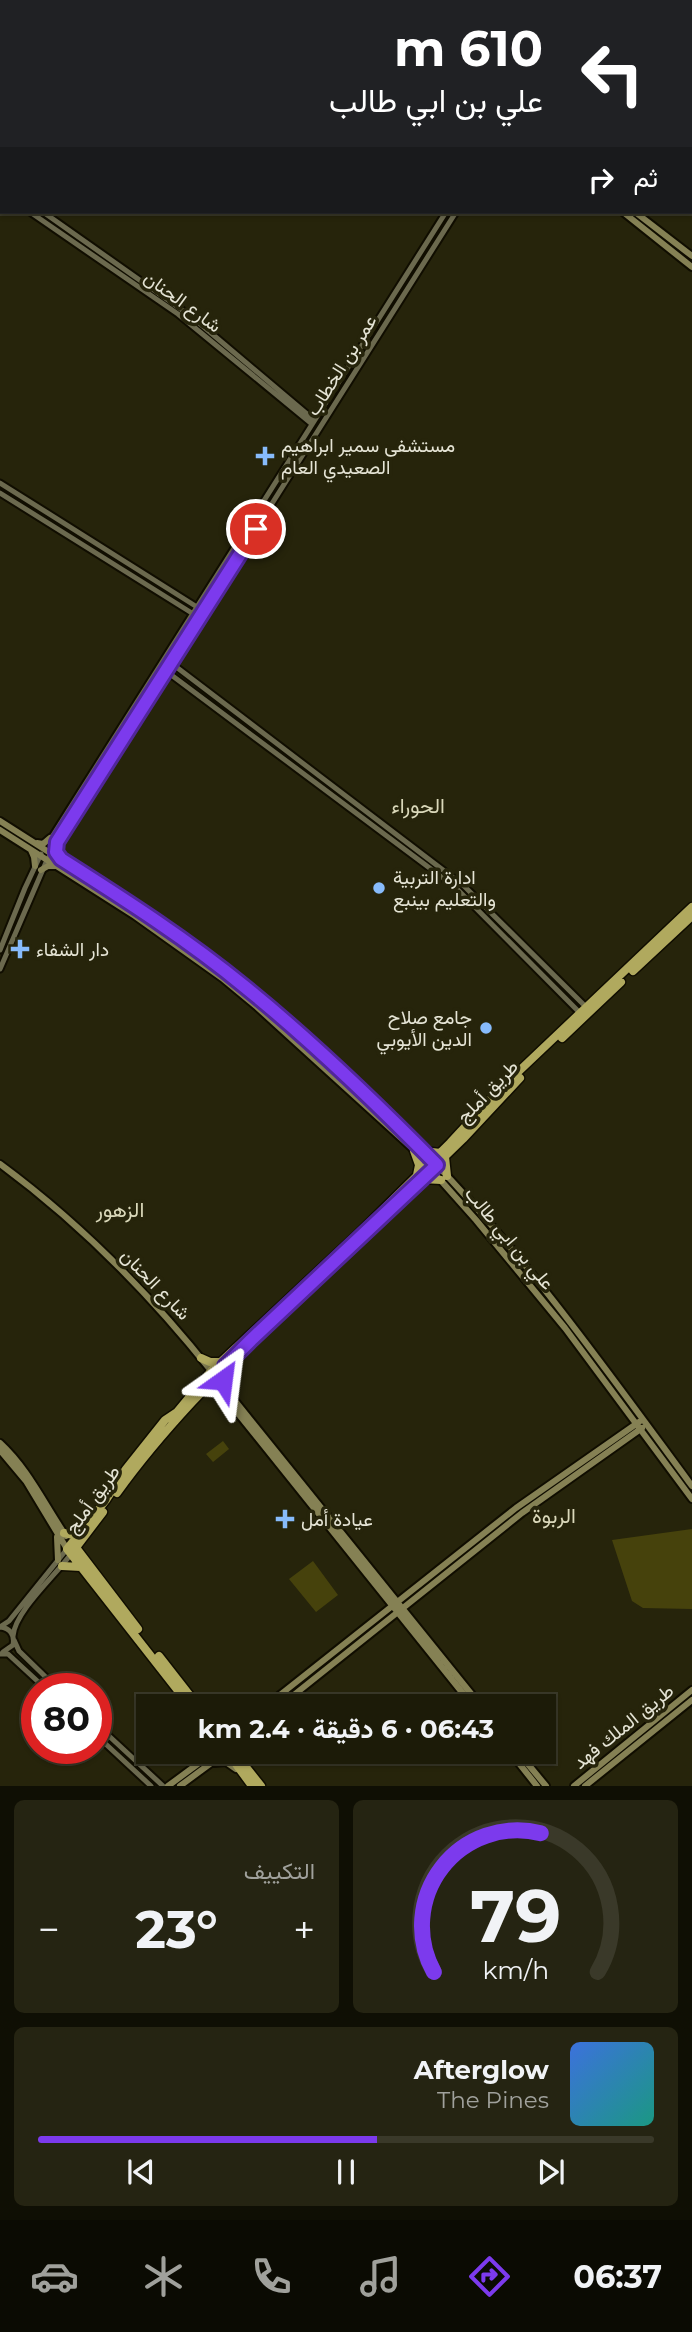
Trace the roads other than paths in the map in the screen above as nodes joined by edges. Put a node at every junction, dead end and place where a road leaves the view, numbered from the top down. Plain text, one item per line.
1 (33, 214) edge
2 (46, 214) edge
3 (445, 214) edge
4 (455, 214) edge
5 (626, 214) edge
6 (638, 214) edge
7 (692, 256) edge
8 (692, 267) edge
9 (313, 422) junction
10 (0, 483) edge
11 (0, 493) edge
12 (197, 606) junction
13 (192, 614) junction
14 (201, 616) junction
15 (171, 663) junction
16 (166, 671) junction
17 (0, 821) edge
18 (0, 830) edge
19 (54, 840) junction
20 (32, 846) junction
21 (45, 854) junction
22 (61, 859) junction
23 (56, 866) junction
24 (38, 868) junction
25 (692, 908) edge
26 (692, 916) edge
27 (0, 950) edge
28 (0, 969) edge
29 (586, 1013) junction
30 (419, 1151) junction
31 (442, 1155) junction
32 (0, 1164) edge
33 (432, 1165) junction
34 (419, 1177) junction
35 (444, 1178) junction
36 (201, 1358) junction
37 (223, 1364) junction
38 (211, 1376) junction
39 (222, 1389) junction
40 (204, 1390) junction
41 (642, 1424) junction
42 (0, 1443) edge
43 (0, 1450) edge
44 (692, 1486) edge
45 (692, 1499) edge
46 (61, 1534) junction
47 (75, 1544) junction
48 (60, 1563) junction
49 (84, 1564) junction
50 (389, 1598) junction
51 (408, 1599) junction
52 (397, 1608) junction
53 (387, 1616) junction
54 (407, 1620) junction
55 (0, 1627) edge
56 (13, 1638) junction
57 (1, 1653) edge
58 (29, 1673) edge
59 (42, 1673) edge
60 (692, 1690) edge
61 (181, 1694) edge
62 (188, 1694) edge
63 (282, 1694) edge
64 (294, 1694) edge
65 (464, 1694) edge
66 (471, 1694) edge
67 (692, 1700) edge
68 (112, 1738) edge
69 (112, 1750) edge
70 (204, 1764) joint
71 (229, 1764) edge
72 (237, 1764) edge
73 (241, 1764) edge
74 (520, 1764) edge
75 (528, 1764) edge
76 (250, 1780) edge
77 (151, 1786) edge
78 (165, 1786) edge
79 (180, 1786) edge
80 (261, 1786) edge
81 (537, 1786) edge
82 (546, 1786) edge
83 (573, 1786) edge
84 (585, 1786) edge

1 - 9 street, شارع الحنان
2 - 9 street, شارع الحنان
3 - 9 street, عمر بن الخطاب
4 - 14 street, عمر بن الخطاب
5 - 8 main road
6 - 7 main road
9 - 12 street, عمر بن الخطاب
10 - 12 street
11 - 13 street
12 - 13 street, عمر بن الخطاب
12 - 14 street
13 - 14 street
13 - 19 street, عمر بن الخطاب
14 - 15 street, عمر بن الخطاب
15 - 16 street, عمر بن الخطاب
15 - 29 street
16 - 19 street, عمر بن الخطاب
16 - 29 street
17 - 20 main road, علي بن ابي طالب
18 - 20 main road, علي بن ابي طالب
19 - 20 main road
19 - 21 street, عمر بن الخطاب
19 - 22 main road
20 - 21 main road, علي بن ابي طالب
20 - 24 main road
21 - 22 main road, علي بن ابي طالب
21 - 23 main road, علي بن ابي طالب
21 - 24 street, عمر بن الخطاب
22 - 30 main road, علي بن ابي طالب
23 - 24 main road
23 - 30 main road, علي بن ابي طالب
24 - 27 street, عمر بن الخطاب
24 - 28 street, عمر بن الخطاب
25 - 29 highway, طريق أملج
26 - 29 highway, طريق أملج
29 - 31 highway, طريق أملج
30 - 31 highway
30 - 33 main road, علي بن ابي طالب
30 - 34 highway
31 - 33 highway, طريق أملج
31 - 35 highway
32 - 36 main road, شارع الحنان
33 - 34 highway, طريق أملج
33 - 35 main road, علي بن ابي طالب
34 - 35 highway
34 - 37 highway, طريق أملج
35 - 41 main road, علي بن ابي طالب
36 - 37 highway
36 - 38 main road, شارع الحنان
37 - 38 highway, طريق أملج
37 - 39 highway
38 - 39 main road, شارع الحنان
38 - 40 highway, طريق أملج
38 - 47 highway, طريق أملج
39 - 40 highway
39 - 50 main road, شارع الحنان
40 - 47 highway, طريق أملج
41 - 44 main road, علي بن ابي طالب
41 - 45 main road, علي بن ابي طالب
41 - 51 main road
42 - 46 main road
43 - 46 main road
46 - 47 highway
46 - 47 main road
46 - 48 main road
47 - 48 street
47 - 49 highway
47 - 49 highway
48 - 49 highway
48 - 55 street
48 - 56 street
49 - 61 highway
49 - 62 highway
50 - 51 main road
50 - 52 main road, شارع الحنان
50 - 53 main road
51 - 52 main road
51 - 54 main road
52 - 53 main road
52 - 54 main road, شارع الحنان
53 - 54 main road
53 - 63 main road
53 - 64 main road
54 - 65 main road, شارع الحنان
54 - 66 main road, شارع الحنان
55 - 56 street
56 - 57 street
56 - 59 street
57 - 58 street
60 - 83 main road, طريق الملك فهد
67 - 84 main road
68 - 78 street
69 - 77 street
70 - 78 main road
70 - 79 main road
71 - 76 main road
72 - 76 highway
73 - 76 highway
74 - 81 main road
75 - 82 main road
76 - 80 highway

